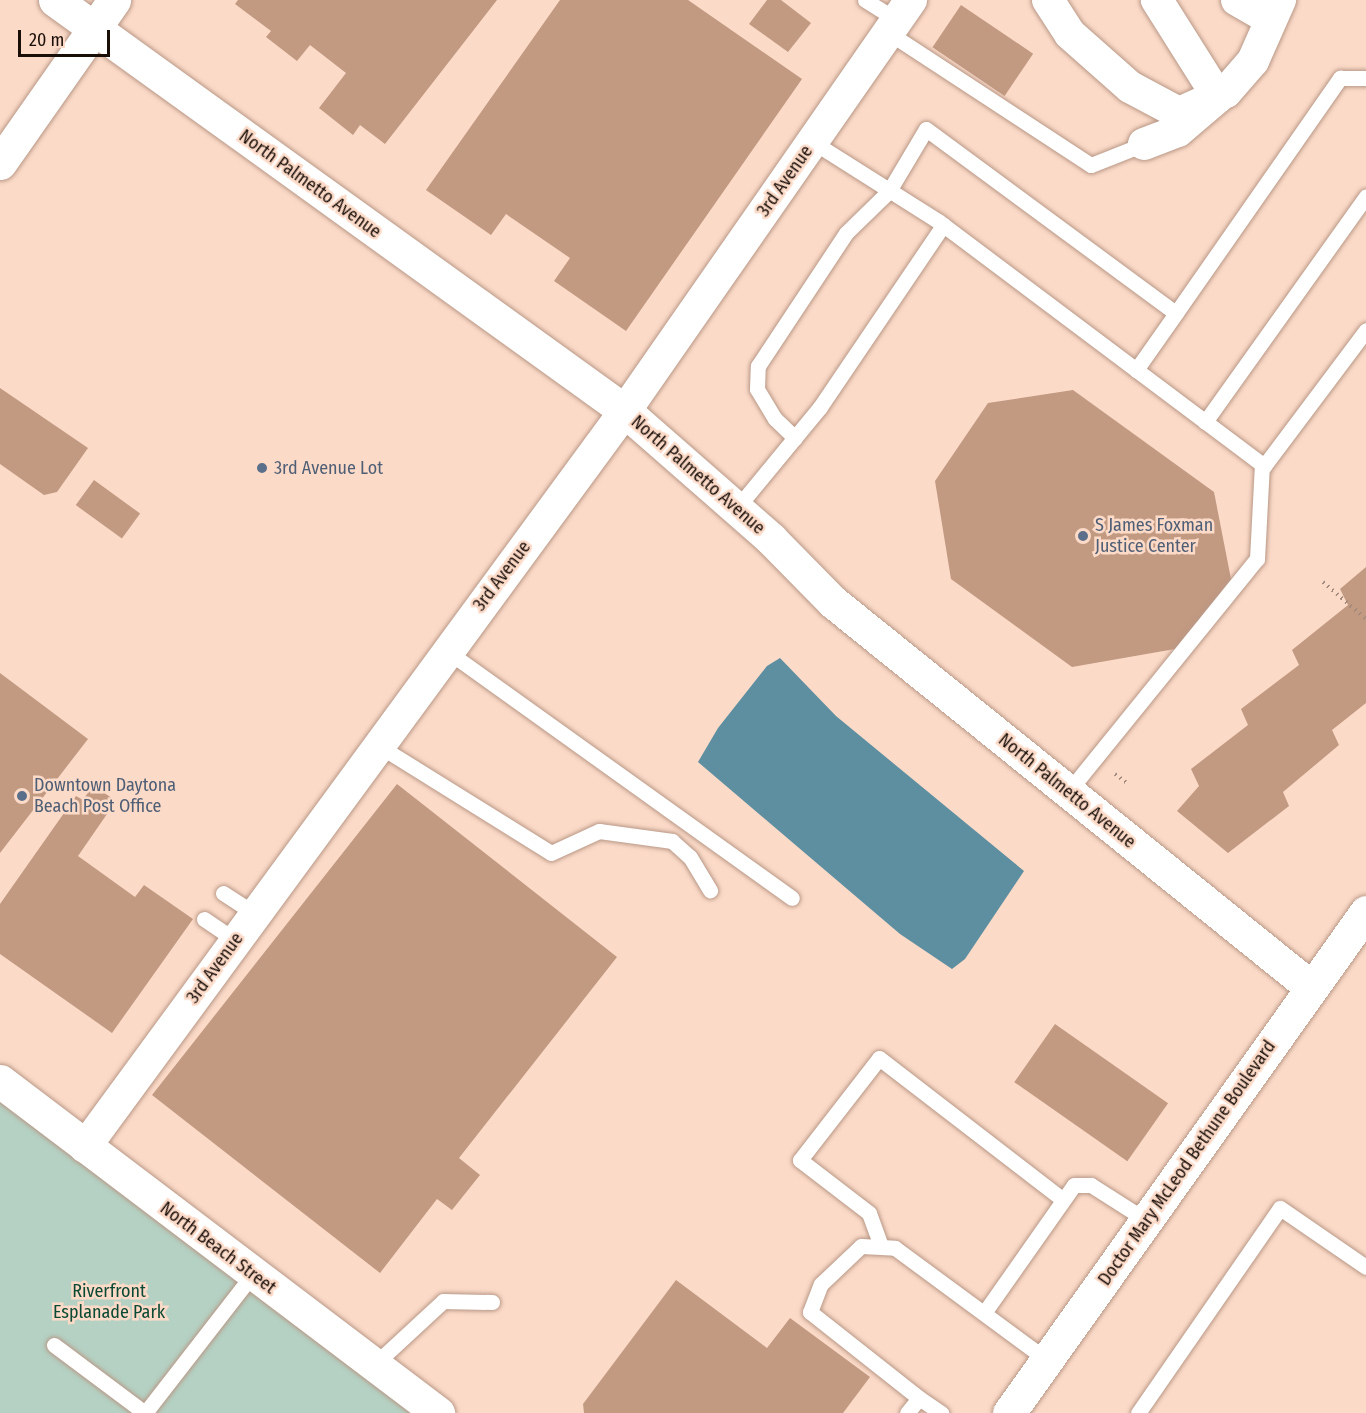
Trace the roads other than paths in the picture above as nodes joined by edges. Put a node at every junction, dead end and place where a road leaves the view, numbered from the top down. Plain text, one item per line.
1 (55, 0) edge
2 (114, 0) edge
3 (866, 0) edge
4 (1048, 0) edge
5 (1157, 0) edge
6 (1237, 0) edge
7 (1276, 10) edge
8 (899, 18) edge
9 (93, 29) junction
10 (1366, 78) edge
11 (1218, 98) junction
12 (813, 142) junction
13 (1144, 144) joint
14 (0, 163) edge
15 (890, 190) junction
16 (1366, 196) edge
17 (943, 225) junction
18 (1176, 312) junction
19 (1366, 330) edge
20 (1136, 370) junction
21 (625, 411) junction
22 (1205, 422) junction
23 (795, 438) junction
24 (1262, 465) junction
25 (736, 509) junction
26 (447, 651) junction
27 (376, 744) junction
28 (1068, 792) junction
29 (710, 890) dead end
30 (223, 893) dead end
31 (792, 898) dead end
32 (1366, 912) edge
33 (254, 913) junction
34 (204, 919) dead end
35 (235, 940) junction
36 (1312, 988) junction
37 (0, 1081) edge
38 (85, 1147) junction
39 (1061, 1198) junction
40 (1146, 1220) junction
41 (881, 1246) junction
42 (1366, 1267) edge
43 (252, 1275) junction
44 (492, 1302) dead end
45 (984, 1313) junction
46 (54, 1345) dead end
47 (1047, 1360) junction
48 (374, 1365) junction
49 (919, 1398) junction
50 (145, 1413) edge
51 (438, 1413) edge
52 (907, 1413) edge
53 (941, 1413) edge
54 (1009, 1413) edge
55 (1138, 1413) edge

1 - 9 street, North Palmetto Avenue
2 - 9 street
3 - 8 lane
4 - 11 street
5 - 11 street
6 - 7 street
7 - 11 street
8 - 12 street, 3rd Avenue
8 - 13 lane
9 - 14 street
9 - 21 street, North Palmetto Avenue
10 - 18 lane
11 - 13 street
12 - 15 lane
12 - 21 street, 3rd Avenue
15 - 17 lane
15 - 18 lane
15 - 23 lane
16 - 22 lane
17 - 20 lane
17 - 23 lane
18 - 20 lane
19 - 24 lane
20 - 22 lane
21 - 25 street, North Palmetto Avenue
21 - 26 street, 3rd Avenue
22 - 24 lane
23 - 25 lane
24 - 28 lane
25 - 28 street, North Palmetto Avenue
26 - 27 street, 3rd Avenue
26 - 31 lane
27 - 29 lane
27 - 33 street, 3rd Avenue
28 - 36 street, North Palmetto Avenue
30 - 33 lane
32 - 36 street, Doctor Mary McLeod Bethune Boulevard
33 - 35 street, 3rd Avenue
34 - 35 lane
35 - 38 street, 3rd Avenue
36 - 40 street, Doctor Mary McLeod Bethune Boulevard
37 - 38 street, North Beach Street
38 - 43 street, North Beach Street
39 - 40 lane
39 - 41 lane
39 - 45 lane
40 - 47 street, Doctor Mary McLeod Bethune Boulevard
41 - 45 lane
41 - 49 lane
42 - 55 lane
43 - 48 street, North Beach Street
43 - 50 lane
44 - 48 lane
45 - 47 lane
46 - 50 lane
47 - 54 street, Doctor Mary McLeod Bethune Boulevard
48 - 51 street, North Beach Street
49 - 52 lane
49 - 53 lane

